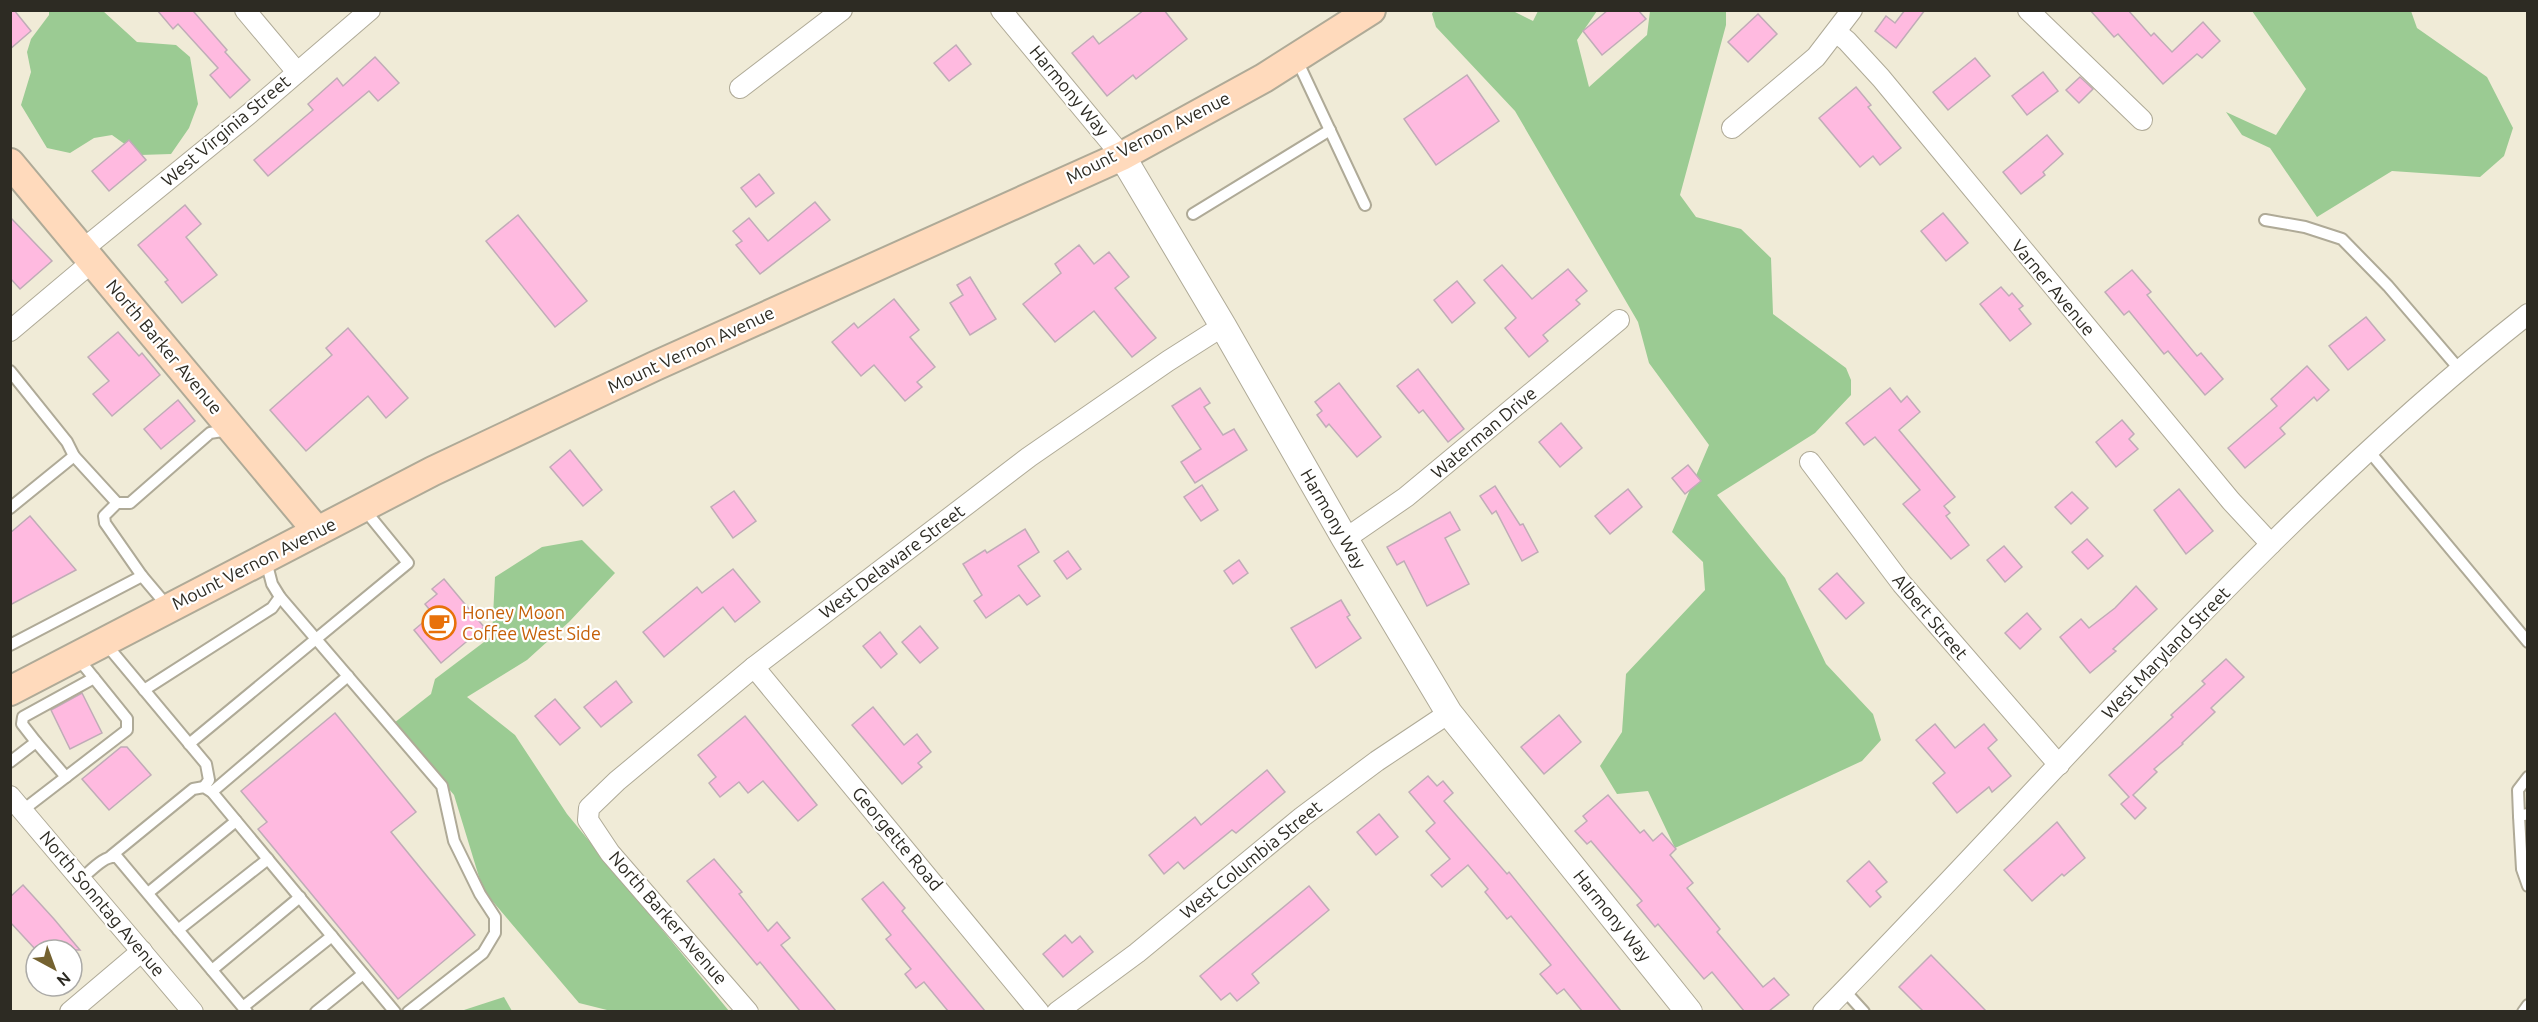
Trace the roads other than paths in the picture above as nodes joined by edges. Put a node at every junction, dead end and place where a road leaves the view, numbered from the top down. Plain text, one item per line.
1 (245, 10) edge
2 (370, 10) edge
3 (842, 10) edge
4 (1001, 10) edge
5 (1371, 10) edge
6 (1852, 10) edge
7 (2028, 10) edge
8 (1836, 32) junction
9 (1296, 57) junction
10 (297, 72) junction
11 (740, 88) dead end
12 (2142, 120) dead end
13 (1732, 128) dead end
14 (1330, 130) junction
15 (1122, 156) junction
16 (10, 164) edge
17 (1365, 205) dead end
18 (1193, 214) dead end
19 (2265, 220) dead end
20 (87, 256) junction
21 (2528, 314) edge
22 (1619, 320) dead end
23 (1223, 326) junction
24 (10, 331) edge
25 (2460, 370) junction
26 (10, 371) edge
27 (234, 431) junction
28 (2369, 451) junction
29 (74, 456) junction
30 (1810, 462) dead end
31 (117, 503) junction
32 (10, 508) edge
33 (362, 508) junction
34 (317, 531) junction
35 (1345, 539) junction
36 (2271, 544) junction
37 (267, 558) junction
38 (142, 576) junction
39 (280, 597) junction
40 (169, 608) junction
41 (317, 640) junction
42 (104, 642) junction
43 (2528, 642) edge
44 (10, 645) edge
45 (85, 667) junction
46 (754, 667) junction
47 (348, 676) junction
48 (144, 690) junction
49 (10, 692) edge
50 (1449, 713) junction
51 (36, 742) junction
52 (189, 744) junction
53 (10, 762) edge
54 (2059, 765) junction
55 (66, 777) junction
56 (2528, 777) edge
57 (208, 789) junction
58 (17, 803) edge
59 (2523, 815) edge
60 (236, 821) junction
61 (589, 823) joint
62 (111, 856) junction
63 (268, 859) junction
64 (81, 879) junction
65 (2528, 886) edge
66 (148, 893) junction
67 (300, 897) junction
68 (178, 930) junction
69 (332, 936) junction
70 (142, 951) junction
71 (212, 970) junction
72 (363, 974) junction
73 (1844, 990) junction
74 (2528, 1005) edge
75 (245, 1009) edge
76 (70, 1011) edge
77 (193, 1011) edge
78 (316, 1011) edge
79 (395, 1011) edge
80 (408, 1011) edge
81 (748, 1011) edge
82 (1039, 1011) edge
83 (1057, 1011) edge
84 (1689, 1011) edge
85 (1823, 1011) edge
86 (1864, 1011) edge
87 (2523, 1011) edge

1 - 10 street
2 - 10 street, West Virginia Street
3 - 11 street
4 - 15 street, Harmony Way
5 - 9 main road, Mount Vernon Avenue
6 - 8 street
7 - 12 street
8 - 13 street
8 - 36 street, Varner Avenue
9 - 14 lane
9 - 15 main road, Mount Vernon Avenue
10 - 20 street, West Virginia Street
14 - 17 lane
14 - 18 lane
15 - 23 street, Harmony Way
15 - 33 main road, Mount Vernon Avenue
16 - 20 main road, North Barker Avenue
19 - 25 lane
20 - 24 street, West Virginia Street
20 - 27 main road, North Barker Avenue
21 - 25 street, West Maryland Street
22 - 35 street, Waterman Drive
23 - 35 street, Harmony Way
23 - 46 street, West Delaware Street
25 - 28 street, West Maryland Street
26 - 29 lane
27 - 31 lane
27 - 34 main road, North Barker Avenue
28 - 36 street, West Maryland Street
28 - 43 lane
29 - 31 lane
29 - 32 lane
30 - 54 street, Albert Street
31 - 38 lane
33 - 34 main road, Mount Vernon Avenue
33 - 41 lane
34 - 37 main road, Mount Vernon Avenue
35 - 50 street, Harmony Way
36 - 54 street, West Maryland Street
37 - 39 lane
37 - 40 main road, Mount Vernon Avenue
38 - 40 lane
38 - 44 lane
39 - 41 lane
39 - 48 lane
40 - 42 main road, Mount Vernon Avenue
41 - 47 lane
41 - 52 lane
42 - 45 main road, Mount Vernon Avenue
42 - 48 lane
45 - 49 main road, Mount Vernon Avenue
45 - 51 lane
45 - 55 lane
46 - 61 street, West Delaware Street
46 - 82 street, Georgette Road
47 - 57 lane
47 - 80 lane
48 - 52 lane
50 - 83 street, West Columbia Street
50 - 84 street, Harmony Way
51 - 53 lane
51 - 55 lane
52 - 57 lane
54 - 73 street, West Maryland Street
55 - 58 lane
56 - 59 lane
57 - 60 lane
57 - 62 lane
58 - 64 street, North Sonntag Avenue
59 - 65 lane
60 - 63 lane
60 - 66 lane
61 - 81 street, North Barker Avenue
62 - 64 lane
62 - 66 lane
63 - 67 lane
63 - 68 lane
64 - 70 street, North Sonntag Avenue
66 - 68 lane
67 - 69 lane
67 - 71 lane
68 - 71 lane
69 - 72 lane
69 - 75 lane
70 - 76 street
70 - 77 street, North Sonntag Avenue
71 - 75 lane
72 - 78 lane
72 - 79 lane
73 - 85 street, West Maryland Street
73 - 86 lane
74 - 87 lane

